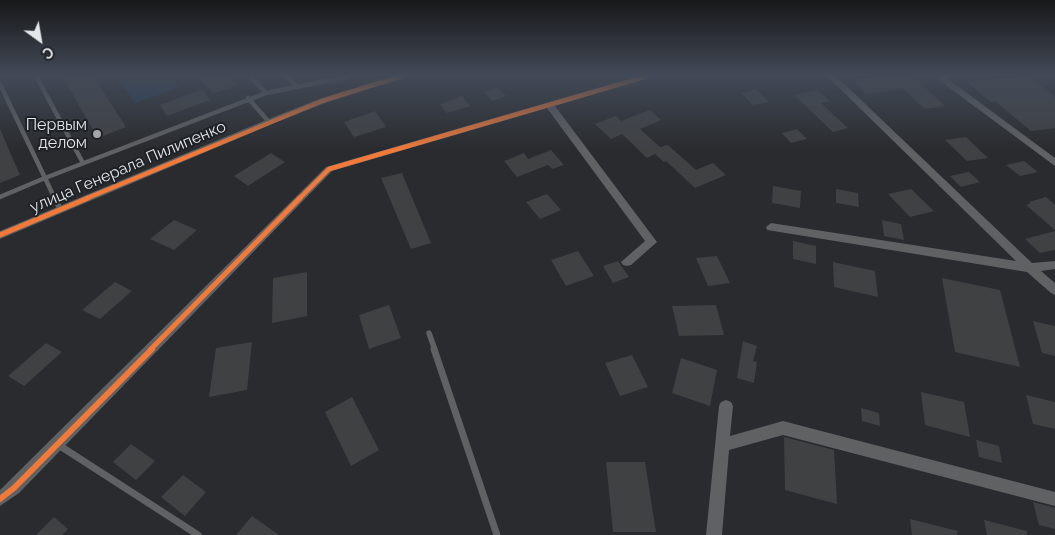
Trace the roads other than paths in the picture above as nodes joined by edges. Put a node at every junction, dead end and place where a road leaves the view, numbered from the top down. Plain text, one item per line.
1 (8, 101) edge
2 (49, 101) edge
3 (240, 101) edge
4 (251, 101) edge
5 (322, 101) edge
6 (560, 101) edge
7 (857, 101) edge
8 (973, 101) edge
9 (549, 104) junction
10 (269, 122) junction
11 (1055, 162) edge
12 (83, 163) junction
13 (45, 178) junction
14 (0, 196) edge
15 (60, 209) junction
16 (771, 227) dead end
17 (0, 235) edge
18 (627, 262) dead end
19 (1055, 265) edge
20 (1030, 268) junction
21 (1055, 290) edge
22 (429, 333) dead end
23 (726, 406) dead end
24 (57, 444) junction
25 (724, 445) junction
26 (0, 499) edge
27 (1055, 499) edge
28 (198, 535) edge
29 (497, 535) edge
30 (714, 535) edge

1 - 13 lane
2 - 12 lane
3 - 12 lane
4 - 10 lane
5 - 10 street, улица Генерала Пилипенко
6 - 9 street
7 - 20 street
8 - 11 street
9 - 18 street
9 - 24 street
10 - 15 street, улица Генерала Пилипенко
12 - 13 lane
13 - 14 lane
13 - 15 lane
15 - 17 street, улица Генерала Пилипенко
16 - 20 street
19 - 20 street
20 - 21 street
22 - 29 lane
23 - 25 street
24 - 26 street
24 - 28 lane
25 - 27 street
25 - 30 street

